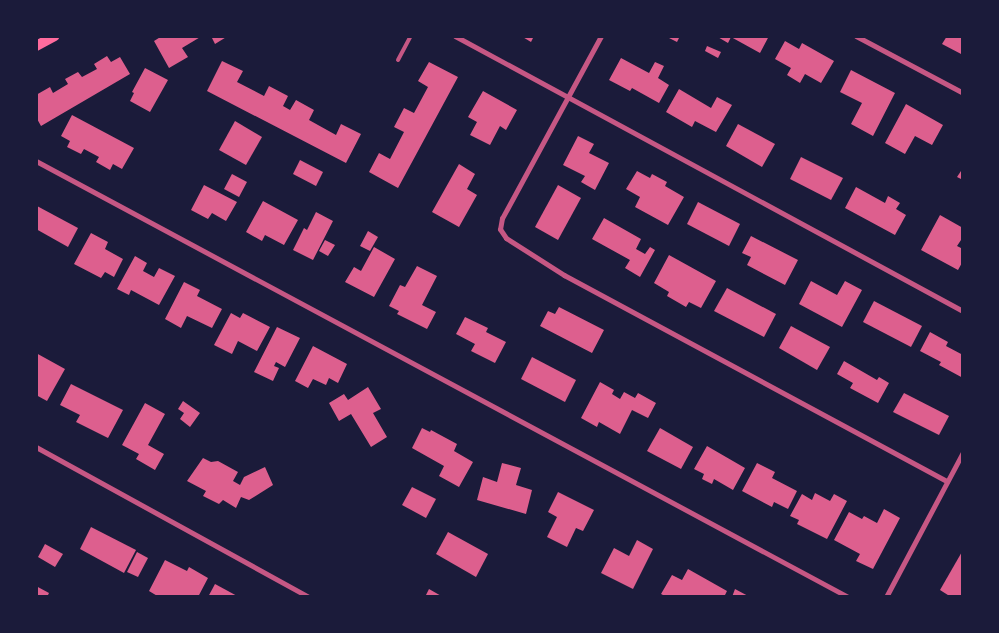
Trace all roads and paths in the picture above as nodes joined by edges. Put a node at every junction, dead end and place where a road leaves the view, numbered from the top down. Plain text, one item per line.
1 (55, 36) edge
2 (411, 36) edge
3 (455, 36) edge
4 (601, 36) edge
5 (856, 36) edge
6 (36, 46) edge
7 (398, 60) dead end
8 (963, 94) edge
9 (568, 98) junction
10 (36, 161) edge
11 (963, 311) edge
12 (36, 447) edge
13 (963, 452) edge
14 (947, 482) junction
15 (309, 597) edge
16 (848, 597) edge
17 (886, 597) edge

1 - 6 main road
2 - 7 lane
3 - 9 street
4 - 9 street
5 - 8 street
9 - 11 street
9 - 14 street
10 - 16 street
12 - 15 street
13 - 14 street
14 - 17 street

